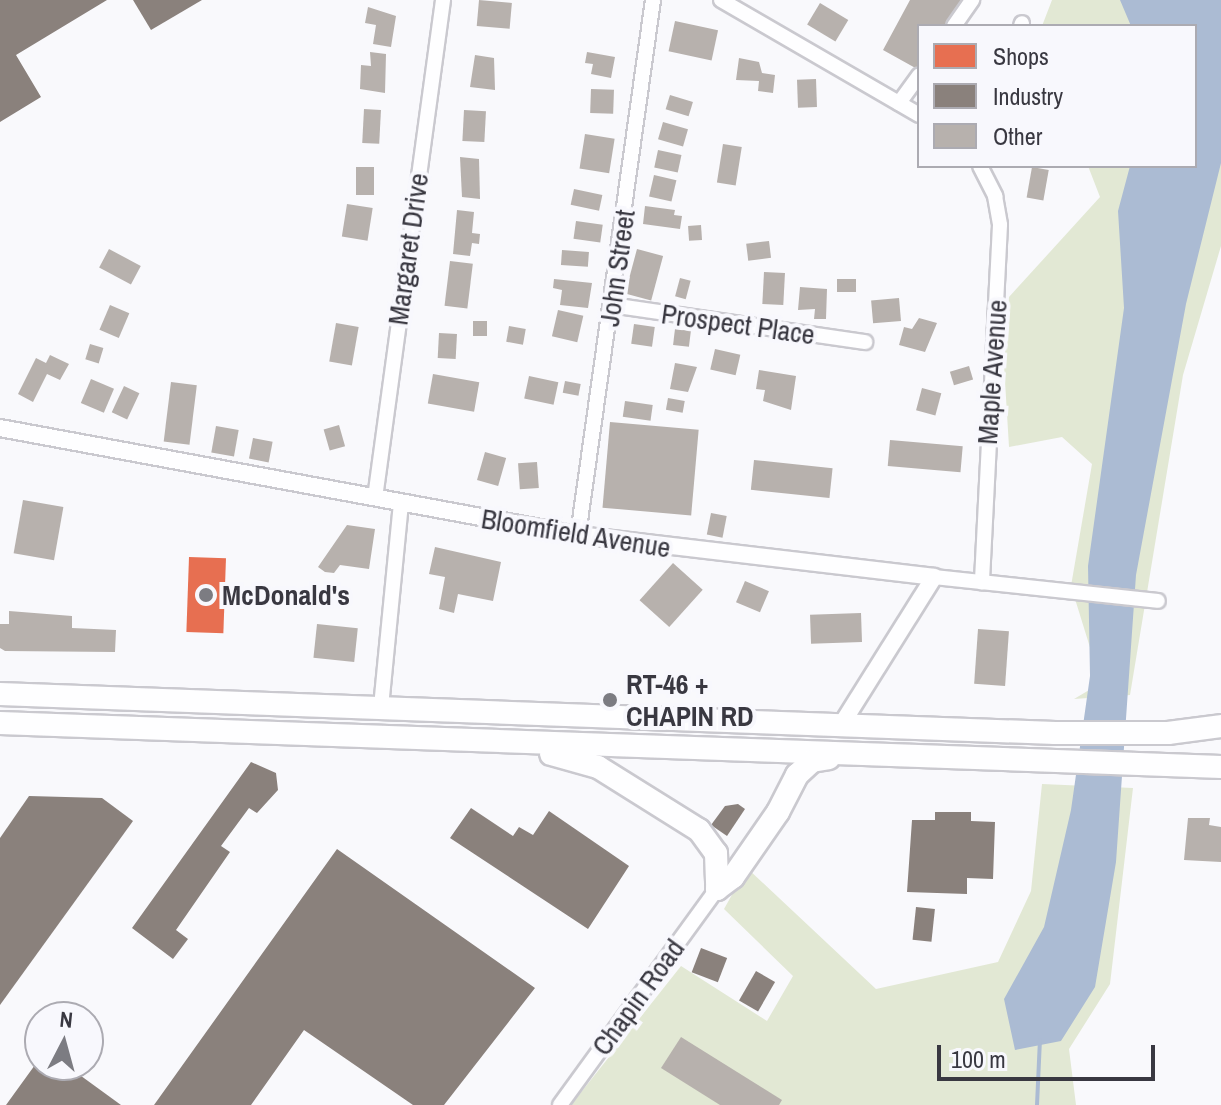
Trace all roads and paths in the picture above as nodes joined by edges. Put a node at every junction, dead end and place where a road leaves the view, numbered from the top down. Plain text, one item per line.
1 (443, 0) edge
2 (653, 0) edge
3 (721, 0) edge
4 (972, 0) edge
5 (955, 24) edge
6 (917, 78) edge
7 (899, 103) junction
8 (917, 114) edge
9 (981, 168) edge
10 (611, 305) junction
11 (865, 342) dead end
12 (0, 428) edge
13 (375, 498) junction
14 (401, 503) junction
15 (578, 535) junction
16 (934, 577) junction
17 (982, 583) junction
18 (1158, 601) dead end
19 (0, 694) edge
20 (381, 707) junction
21 (0, 723) edge
22 (841, 725) junction
23 (1221, 726) edge
24 (479, 740) junction
25 (849, 755) junction
26 (1221, 767) edge
27 (717, 889) junction
28 (560, 1105) edge

1 - 13 street, Margaret Drive
2 - 10 street, John Street
3 - 7 street
4 - 5 street
6 - 7 street
7 - 8 street
9 - 17 street, Maple Avenue
10 - 11 street, Prospect Place
10 - 15 street, John Street
12 - 13 street, Bloomfield Avenue
13 - 14 street, Bloomfield Avenue
14 - 15 street, Bloomfield Avenue
14 - 20 street
15 - 16 street, Bloomfield Avenue
16 - 17 street, Bloomfield Avenue
16 - 22 street
17 - 18 street, Bloomfield Avenue
19 - 20 highway
20 - 22 highway
21 - 24 highway
22 - 23 highway
24 - 25 highway
24 - 27 highway
25 - 26 highway
25 - 27 highway
27 - 28 street, Chapin Road

